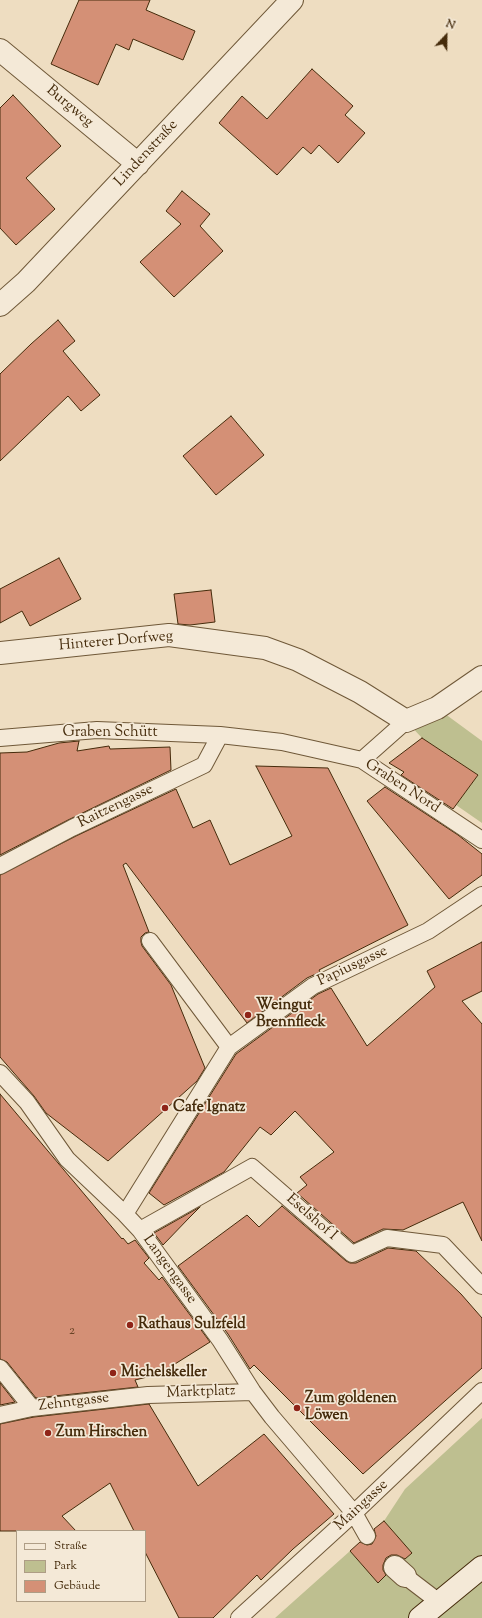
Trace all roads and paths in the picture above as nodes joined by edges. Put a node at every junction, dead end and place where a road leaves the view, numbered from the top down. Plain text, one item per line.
1 (292, 0) edge
2 (0, 50) edge
3 (138, 164) junction
4 (0, 305) edge
5 (0, 653) edge
6 (482, 677) edge
7 (406, 720) junction
8 (220, 735) junction
9 (0, 738) edge
10 (362, 760) junction
11 (482, 840) edge
12 (0, 866) edge
13 (482, 895) edge
14 (150, 941) dead end
15 (228, 1047) junction
16 (0, 1073) edge
17 (125, 1214) junction
18 (140, 1230) junction
19 (482, 1286) edge
20 (0, 1368) edge
21 (482, 1391) edge
22 (253, 1392) junction
23 (148, 1395) joint
24 (32, 1408) junction
25 (0, 1415) edge
26 (354, 1513) junction
27 (367, 1536) dead end
28 (482, 1567) edge
29 (400, 1572) dead end
30 (439, 1602) junction
31 (239, 1618) edge
32 (420, 1618) edge

1 - 3 street, Lindenstraße
2 - 3 street, Burgweg
3 - 4 street, Lindenstraße
5 - 7 street, Hinterer Dorfweg
6 - 7 street
7 - 10 lane
8 - 9 lane, Graben Schütt
8 - 10 lane, Graben Nord
8 - 12 lane, Raitzengasse
10 - 11 lane, Graben Nord
13 - 15 lane, Papiusgasse
14 - 15 lane
15 - 17 lane, Papiusgasse
16 - 17 lane, Langengasse
17 - 18 lane, Langengasse
18 - 19 lane, Eselshof I
18 - 22 lane, Langengasse
20 - 24 lane
21 - 26 lane, Maingasse
22 - 23 lane, Marktplatz
22 - 26 lane, Langengasse
23 - 24 lane, Zehntgasse
24 - 25 lane, Zehntgasse
26 - 27 lane, Langengasse
26 - 31 lane, Maingasse
28 - 30 street
29 - 30 lane
30 - 32 street

